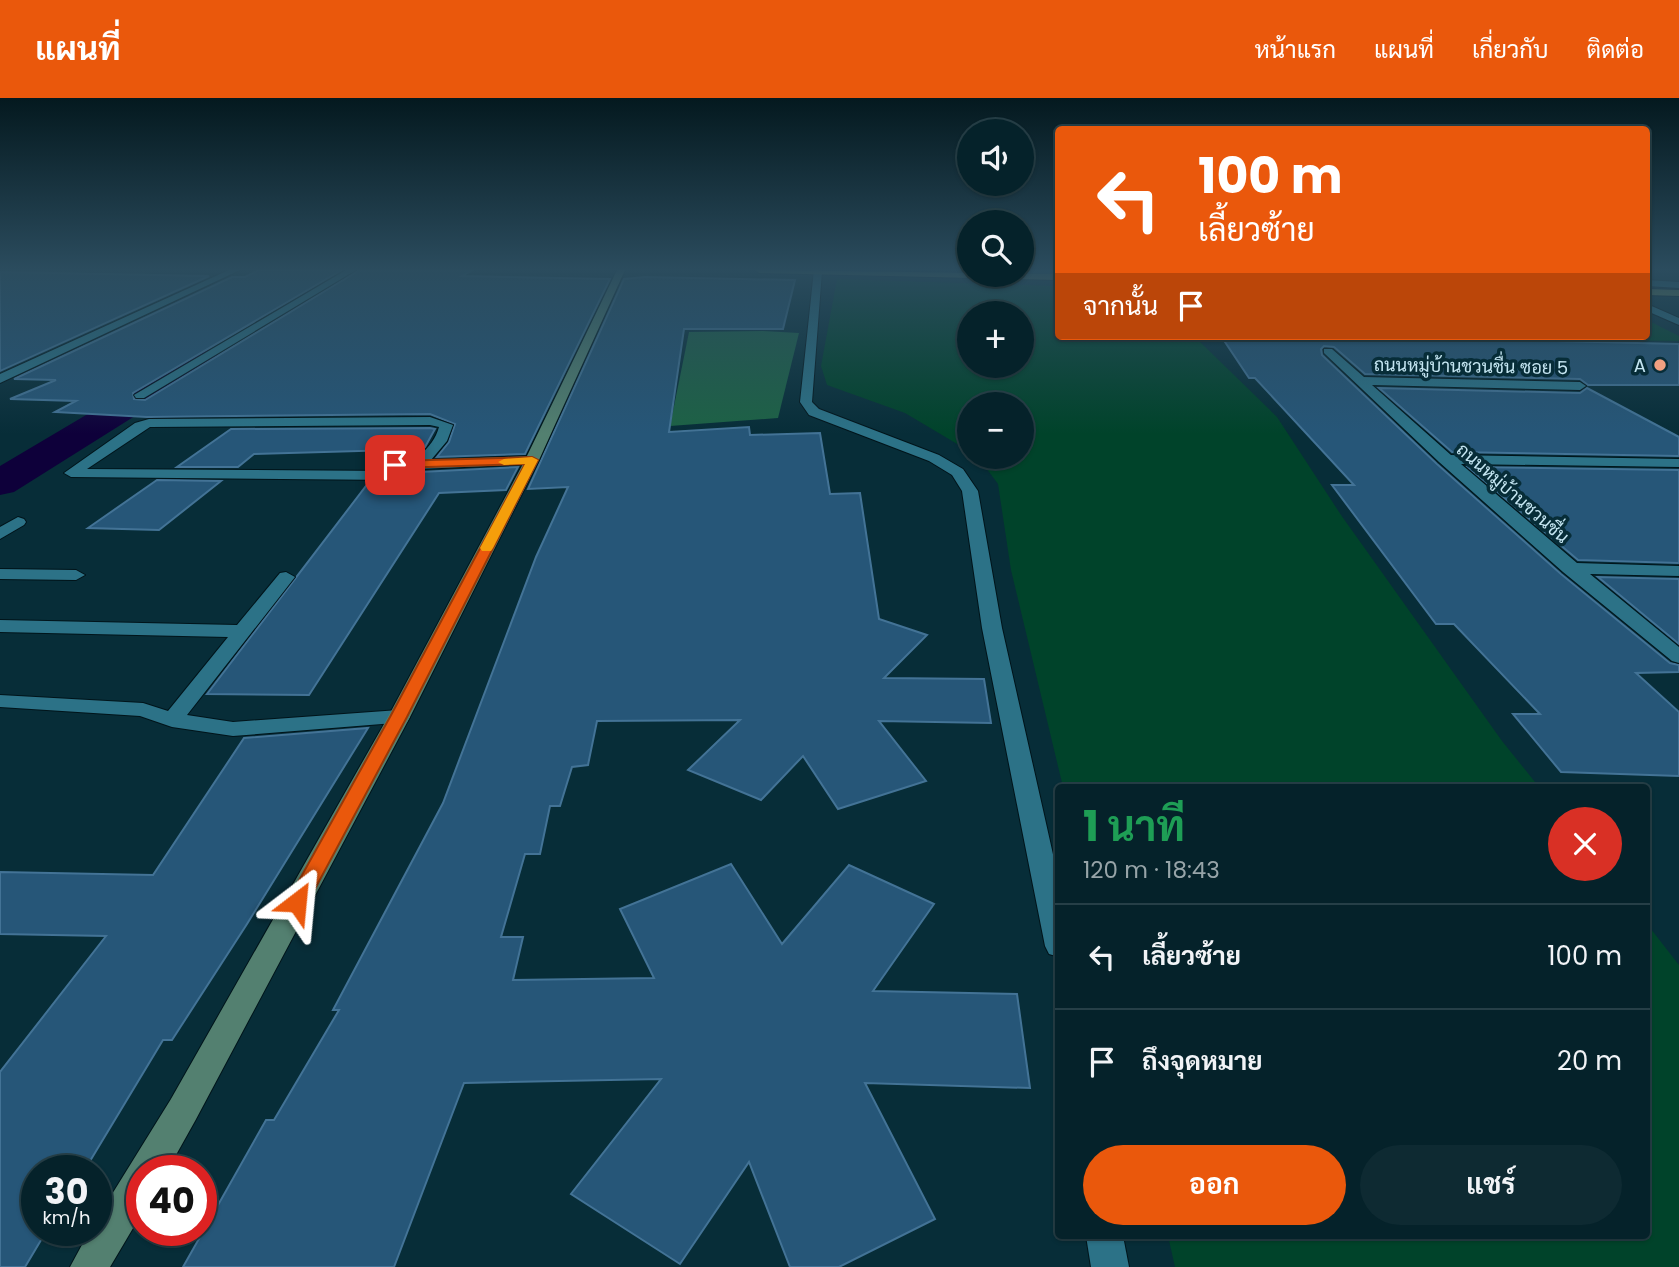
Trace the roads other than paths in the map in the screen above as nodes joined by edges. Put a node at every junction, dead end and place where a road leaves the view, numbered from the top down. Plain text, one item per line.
1 (118, 325) edge
2 (259, 325) edge
3 (595, 325) edge
4 (813, 325) edge
5 (1328, 351) dead end
6 (0, 379) edge
7 (1360, 381) junction
8 (1580, 386) dead end
9 (140, 395) dead end
10 (1444, 459) junction
11 (532, 460) junction
12 (1679, 463) edge
13 (395, 465) dead end
14 (419, 465) junction
15 (18, 522) dead end
16 (0, 534) edge
17 (1569, 568) junction
18 (1679, 571) edge
19 (0, 574) edge
20 (76, 575) dead end
21 (286, 577) dead end
22 (0, 626) edge
23 (242, 631) junction
24 (1679, 657) edge
25 (0, 701) edge
26 (399, 717) junction
27 (172, 720) junction
28 (1055, 927) edge
29 (156, 1155) edge
30 (126, 1206) edge
31 (1105, 1239) edge
32 (89, 1267) edge
33 (1110, 1267) edge

1 - 6 street
2 - 9 street
3 - 11 street
4 - 28 street
5 - 7 street, ถนนหมู่บ้านชวนชื่น
7 - 8 street, ถนนหมู่บ้านชวนชื่น ซอย 5
7 - 10 street, ถนนหมู่บ้านชวนชื่น
10 - 12 street
10 - 17 street, ถนนหมู่บ้านชวนชื่น
11 - 14 street
11 - 26 street
13 - 14 street
14 - 14 street
15 - 16 street
17 - 18 street
17 - 24 street, ถนนหมู่บ้านชวนชื่น
19 - 20 street
21 - 23 street
22 - 23 street
23 - 27 street
25 - 27 street
26 - 27 street
26 - 29 street
30 - 32 street
31 - 33 street

